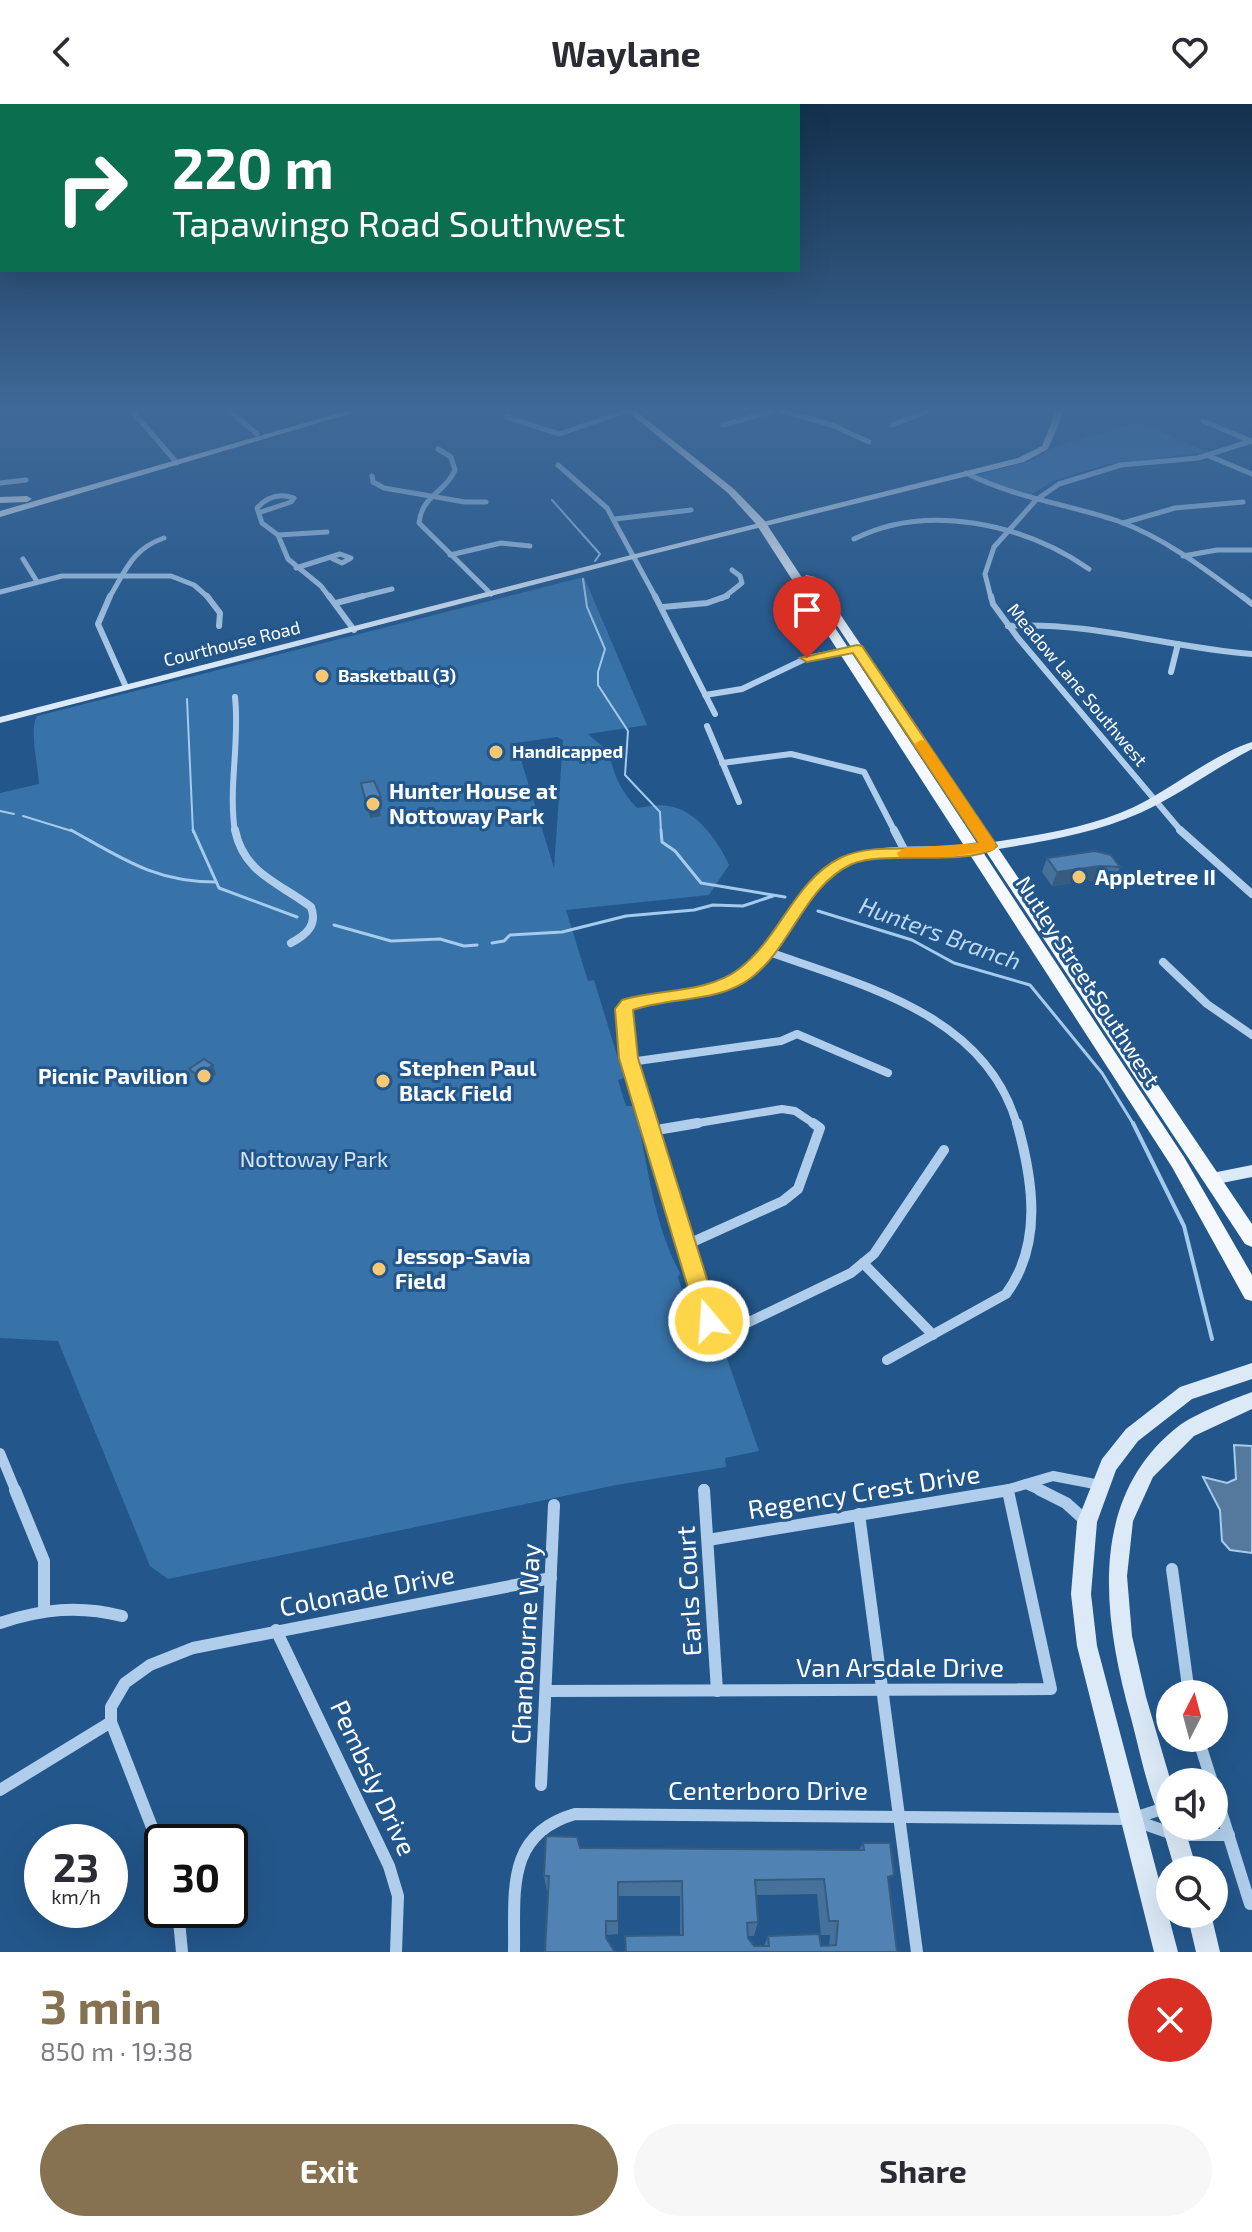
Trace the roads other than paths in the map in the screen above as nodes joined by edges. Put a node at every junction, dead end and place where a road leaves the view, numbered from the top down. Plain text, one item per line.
1 (36, 497) edge
2 (48, 497) edge
3 (275, 497) edge
4 (291, 497) edge
5 (431, 497) edge
6 (443, 497) edge
7 (595, 497) edge
8 (738, 497) edge
9 (749, 497) edge
10 (865, 497) edge
11 (1025, 497) edge
12 (1040, 497) edge
13 (29, 499) junction
14 (0, 500) edge
15 (1036, 500) junction
16 (486, 502) dead end
17 (1243, 502) dead end
18 (691, 510) dead end
19 (1, 511) edge
20 (261, 512) junction
21 (615, 519) junction
22 (766, 521) junction
23 (1123, 523) junction
24 (327, 532) dead end
25 (1008, 532) junction
26 (278, 535) junction
27 (164, 538) dead end
28 (854, 539) dead end
29 (530, 546) dead end
30 (1252, 550) edge
31 (450, 555) junction
32 (637, 556) junction
33 (1183, 556) junction
34 (23, 559) dead end
35 (333, 559) dead end
36 (296, 568) junction
37 (1089, 569) dead end
38 (732, 570) dead end
39 (123, 575) junction
40 (36, 580) junction
41 (392, 589) dead end
42 (0, 592) edge
43 (491, 594) junction
44 (336, 603) junction
45 (1252, 604) edge
46 (663, 607) junction
47 (219, 626) dead end
48 (1008, 626) junction
49 (354, 630) junction
50 (1178, 644) junction
51 (850, 649) junction
52 (1252, 654) edge
53 (1171, 672) dead end
54 (126, 687) junction
55 (705, 695) junction
56 (235, 697) dead end
57 (715, 714) dead end
58 (0, 720) edge
59 (707, 726) dead end
60 (1252, 745) edge
61 (722, 763) junction
62 (1155, 801) junction
63 (739, 802) dead end
64 (981, 848) junction
65 (906, 853) junction
66 (1252, 894) edge
67 (291, 943) dead end
68 (769, 952) junction
69 (1163, 962) dead end
70 (1252, 1035) edge
71 (630, 1062) junction
72 (888, 1073) dead end
73 (651, 1131) junction
74 (944, 1150) dead end
75 (1252, 1171) edge
76 (1212, 1179) junction
77 (1190, 1182) junction
78 (1252, 1239) edge
79 (686, 1245) junction
80 (863, 1263) junction
81 (1252, 1293) edge
82 (933, 1335) junction
83 (887, 1360) dead end
84 (1252, 1371) edge
85 (1252, 1400) edge
86 (0, 1453) edge
87 (1026, 1484) junction
88 (1100, 1485) junction
89 (704, 1489) dead end
90 (1008, 1491) junction
91 (554, 1505) dead end
92 (859, 1514) junction
93 (1087, 1522) junction
94 (708, 1540) junction
95 (1172, 1569) dead end
96 (551, 1578) junction
97 (44, 1609) junction
98 (122, 1616) dead end
99 (0, 1623) edge
100 (276, 1630) junction
101 (1187, 1680) edge
102 (546, 1691) junction
103 (717, 1691) junction
104 (885, 1691) junction
105 (111, 1722) junction
106 (1157, 1768) edge
107 (541, 1785) dead end
108 (0, 1790) edge
109 (900, 1816) junction
110 (1156, 1818) edge
111 (1156, 1818) edge
112 (1131, 1819) junction
113 (151, 1824) edge
114 (1229, 1835) edge
115 (1250, 1904) edge
116 (180, 1928) edge
117 (1202, 1928) edge
118 (182, 1952) edge
119 (396, 1952) edge
120 (514, 1952) edge
121 (917, 1952) edge
122 (1166, 1952) edge
123 (1208, 1952) edge

1 - 13 main road
2 - 19 main road
3 - 20 street
4 - 20 street
5 - 31 street
6 - 16 street
7 - 21 street
8 - 22 main road, Nutley Street Southwest
9 - 22 main road, Nutley Street Southwest
10 - 22 street, Courthouse Road
11 - 15 street
12 - 15 street, Meadow Lane Southwest
13 - 14 main road
13 - 19 main road
15 - 23 street
15 - 25 street, Meadow Lane Southwest
17 - 23 street
18 - 21 street
20 - 26 street
21 - 32 street
22 - 32 street, Courthouse Road
22 - 51 main road, Nutley Street Southwest
23 - 33 street
24 - 26 street
25 - 28 street
25 - 37 street
25 - 48 street, Meadow Lane Southwest
26 - 36 street
27 - 39 street
29 - 31 street
30 - 33 street
31 - 43 street
32 - 43 street, Courthouse Road
32 - 46 street
33 - 45 street
34 - 40 street
35 - 36 street
36 - 44 street
38 - 46 street
39 - 40 street
39 - 47 street
39 - 54 street
40 - 42 street
41 - 44 street
43 - 49 street, Courthouse Road
44 - 49 street
46 - 55 street
48 - 50 street
48 - 62 street, Meadow Lane Southwest
49 - 54 street, Courthouse Road
50 - 52 street
50 - 53 street
51 - 55 street
51 - 64 main road, Nutley Street Southwest
54 - 58 street, Courthouse Road
55 - 57 street
56 - 67 street
59 - 61 street
60 - 62 street
61 - 63 street
61 - 65 street
62 - 64 street
62 - 66 street, Meadow Lane Southwest
64 - 65 street
64 - 76 main road, Nutley Street Southwest
64 - 77 main road, Nutley Street Southwest
65 - 68 street
68 - 71 street
68 - 82 street
69 - 70 street
71 - 72 street
71 - 73 street
73 - 79 street
73 - 79 street
74 - 80 street
75 - 76 street
76 - 77 street
76 - 78 main road, Nutley Street Southwest
77 - 81 main road, Nutley Street Southwest
79 - 80 street
80 - 82 street
82 - 83 street
84 - 88 street
85 - 106 street
86 - 97 street
87 - 88 street, Regency Crest Drive
87 - 90 street, Regency Crest Drive
87 - 93 street
88 - 93 street
89 - 94 street, Earls Court
90 - 92 street, Regency Crest Drive
90 - 104 street, Van Arsdale Drive
91 - 96 street, Chanbourne Way
92 - 94 street, Regency Crest Drive
92 - 104 street
93 - 112 street
94 - 103 street, Earls Court
95 - 101 street
96 - 100 street, Colonade Drive
96 - 102 street, Chanbourne Way
97 - 98 street
97 - 99 street
100 - 105 street, Colonade Drive
100 - 119 street, Pembsly Drive
102 - 103 street, Van Arsdale Drive
102 - 107 street, Chanbourne Way
103 - 104 street, Van Arsdale Drive
104 - 109 street
105 - 108 street
105 - 113 street
109 - 112 street, Centerboro Drive
109 - 120 street, Centerboro Drive
109 - 121 street
110 - 112 street
111 - 112 street
112 - 122 street
114 - 115 street
116 - 118 street
117 - 123 street

